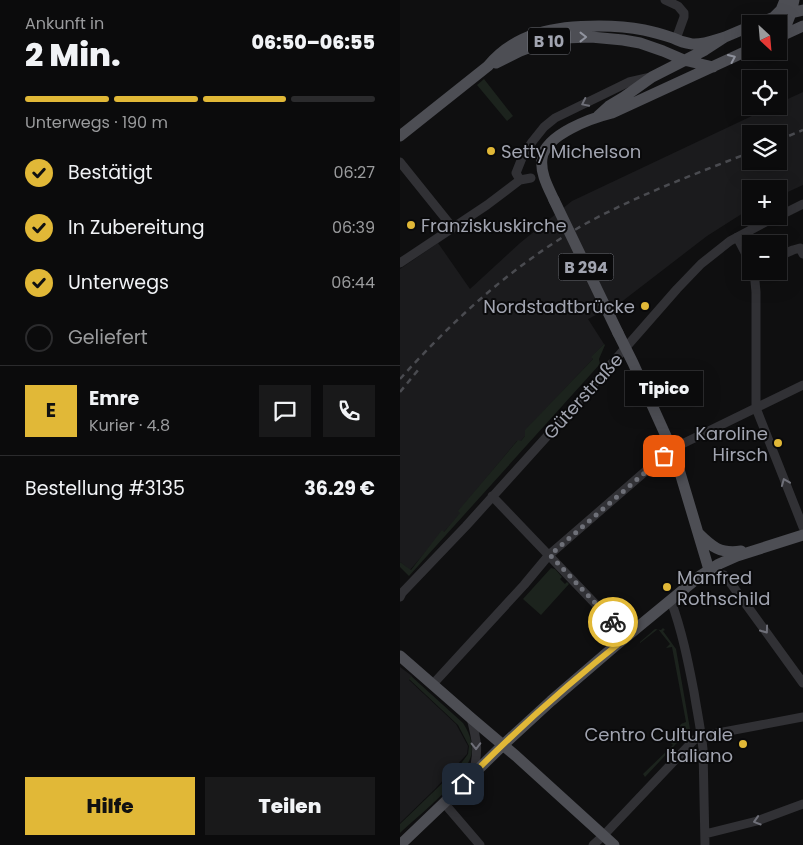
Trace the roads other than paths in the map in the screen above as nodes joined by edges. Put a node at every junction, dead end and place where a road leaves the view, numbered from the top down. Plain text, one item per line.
1 (664, 0) edge
2 (786, 0) edge
3 (794, 0) edge
4 (797, 11) edge
5 (776, 15) edge
6 (782, 15) edge
7 (788, 24) edge
8 (803, 26) edge
9 (742, 30) edge
10 (788, 33) edge
11 (725, 37) junction
12 (676, 39) junction
13 (656, 48) junction
14 (742, 53) edge
15 (684, 60) junction
16 (488, 66) junction
17 (713, 67) junction
18 (659, 73) junction
19 (663, 90) junction
20 (598, 116) junction
21 (400, 136) edge
22 (400, 162) edge
23 (531, 178) dead end
24 (520, 180) junction
25 (803, 204) edge
26 (787, 212) edge
27 (760, 225) edge
28 (453, 228) junction
29 (737, 237) junction
30 (742, 247) edge
31 (802, 251) edge
32 (787, 253) edge
33 (400, 262) edge
34 (755, 280) edge
35 (626, 347) junction
36 (803, 385) edge
37 (756, 408) junction
38 (672, 450) junction
39 (492, 496) junction
40 (803, 527) edge
41 (698, 533) junction
42 (803, 535) edge
43 (757, 549) junction
44 (550, 555) junction
45 (710, 570) junction
46 (401, 595) edge
47 (671, 601) junction
48 (627, 637) junction
49 (400, 656) edge
50 (803, 683) edge
51 (433, 684) junction
52 (471, 718) junction
53 (803, 718) edge
54 (702, 736) junction
55 (503, 745) junction
56 (473, 774) junction
57 (444, 803) junction
58 (803, 804) edge
59 (705, 834) junction
60 (603, 836) junction
61 (400, 845) edge
62 (480, 845) edge
63 (593, 845) edge
64 (614, 845) edge
65 (705, 845) edge

1 - 12 street
2 - 5 main road
3 - 4 main road
4 - 6 main road
4 - 7 main road
8 - 10 main road
9 - 11 main road, B 10
11 - 12 main road, B 10
11 - 15 main road, B 294
12 - 16 main road, B 10
13 - 15 main road, B 10
16 -> 13 main road, B 10
13 - 18 main road
17 -> 14 main road
15 - 17 main road, B 10
15 - 18 main road, B 294
16 - 21 main road, B 10
17 - 19 main road, B 294
18 - 19 main road
18 - 20 main road, B 294
18 -> 24 street
19 - 20 main road, B 294
20 - 35 main road, B 294, bridge
22 - 28 street
23 - 24 street
24 - 28 street
25 - 26 street, Güterstraße
27 - 29 street, Güterstraße
28 - 33 street
29 - 30 street
29 - 35 street, Güterstraße
31 - 32 street
34 - 37 street
35 - 38 main road, B 294
35 - 39 street, Güterstraße
36 - 37 street
37 - 38 street
40 -> 37 street
38 - 41 main road, B 294
38 - 44 street
39 - 44 street
39 - 46 street, Güterstraße
41 - 43 main road
41 - 45 main road, B 294
42 - 43 main road
43 - 45 main road
44 - 48 street
44 - 51 street
45 - 47 main road
45 -> 50 street
47 - 48 main road
47 - 54 street
48 - 55 main road
49 - 51 main road
51 - 52 main road
52 - 55 main road
52 -> 56 street
53 - 54 street
54 - 59 street
54 - 60 street
55 - 56 main road
55 - 60 main road
56 - 57 main road
57 - 61 main road
57 - 62 street
58 -> 59 street
59 - 65 street
60 - 63 street
60 - 64 main road

